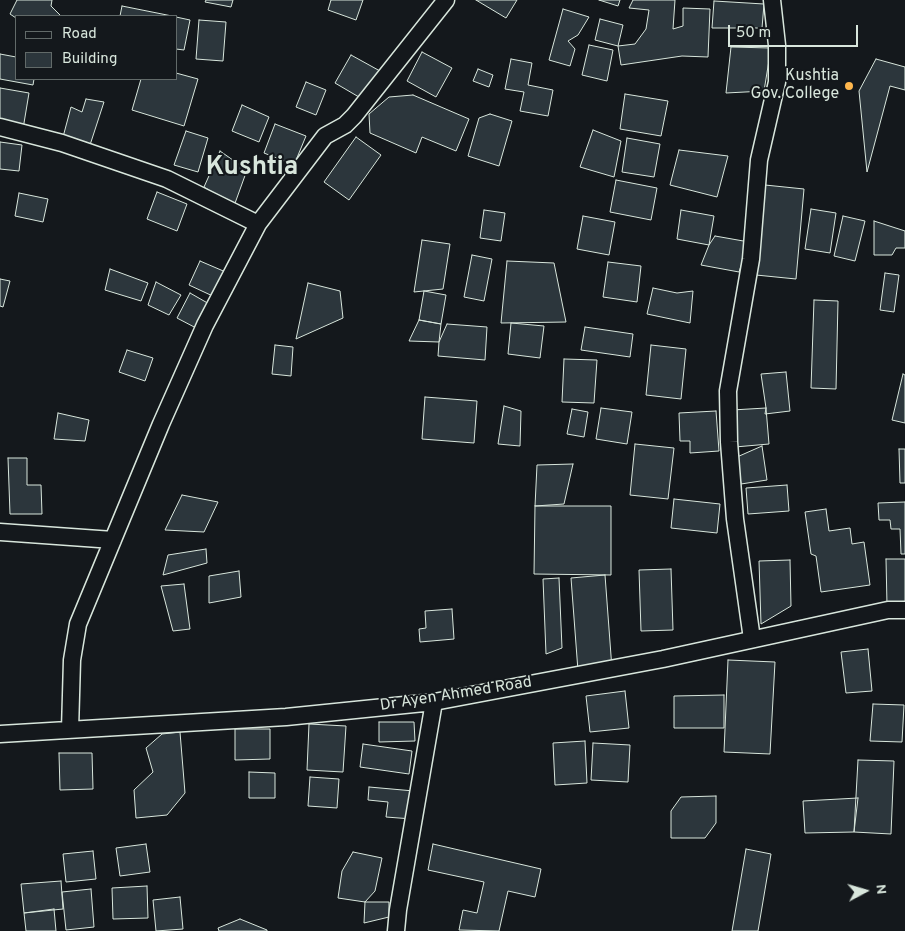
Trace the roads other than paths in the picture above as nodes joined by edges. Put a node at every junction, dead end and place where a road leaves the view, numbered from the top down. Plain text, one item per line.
1 (446, 0) edge
2 (772, 0) edge
3 (0, 127) edge
4 (258, 224) junction
5 (0, 532) edge
6 (113, 540) junction
7 (905, 610) edge
8 (752, 639) junction
9 (434, 702) junction
10 (70, 730) junction
11 (0, 734) edge
12 (396, 931) edge

1 - 4 street
2 - 8 street
3 - 4 street
4 - 6 street
5 - 6 street
6 - 10 street
7 - 8 street, Dr Ayen Ahmed Road
8 - 9 street, Dr Ayen Ahmed Road
9 - 10 street, Dr Ayen Ahmed Road
9 - 12 street
10 - 11 street, Dr Ayen Ahmed Road

